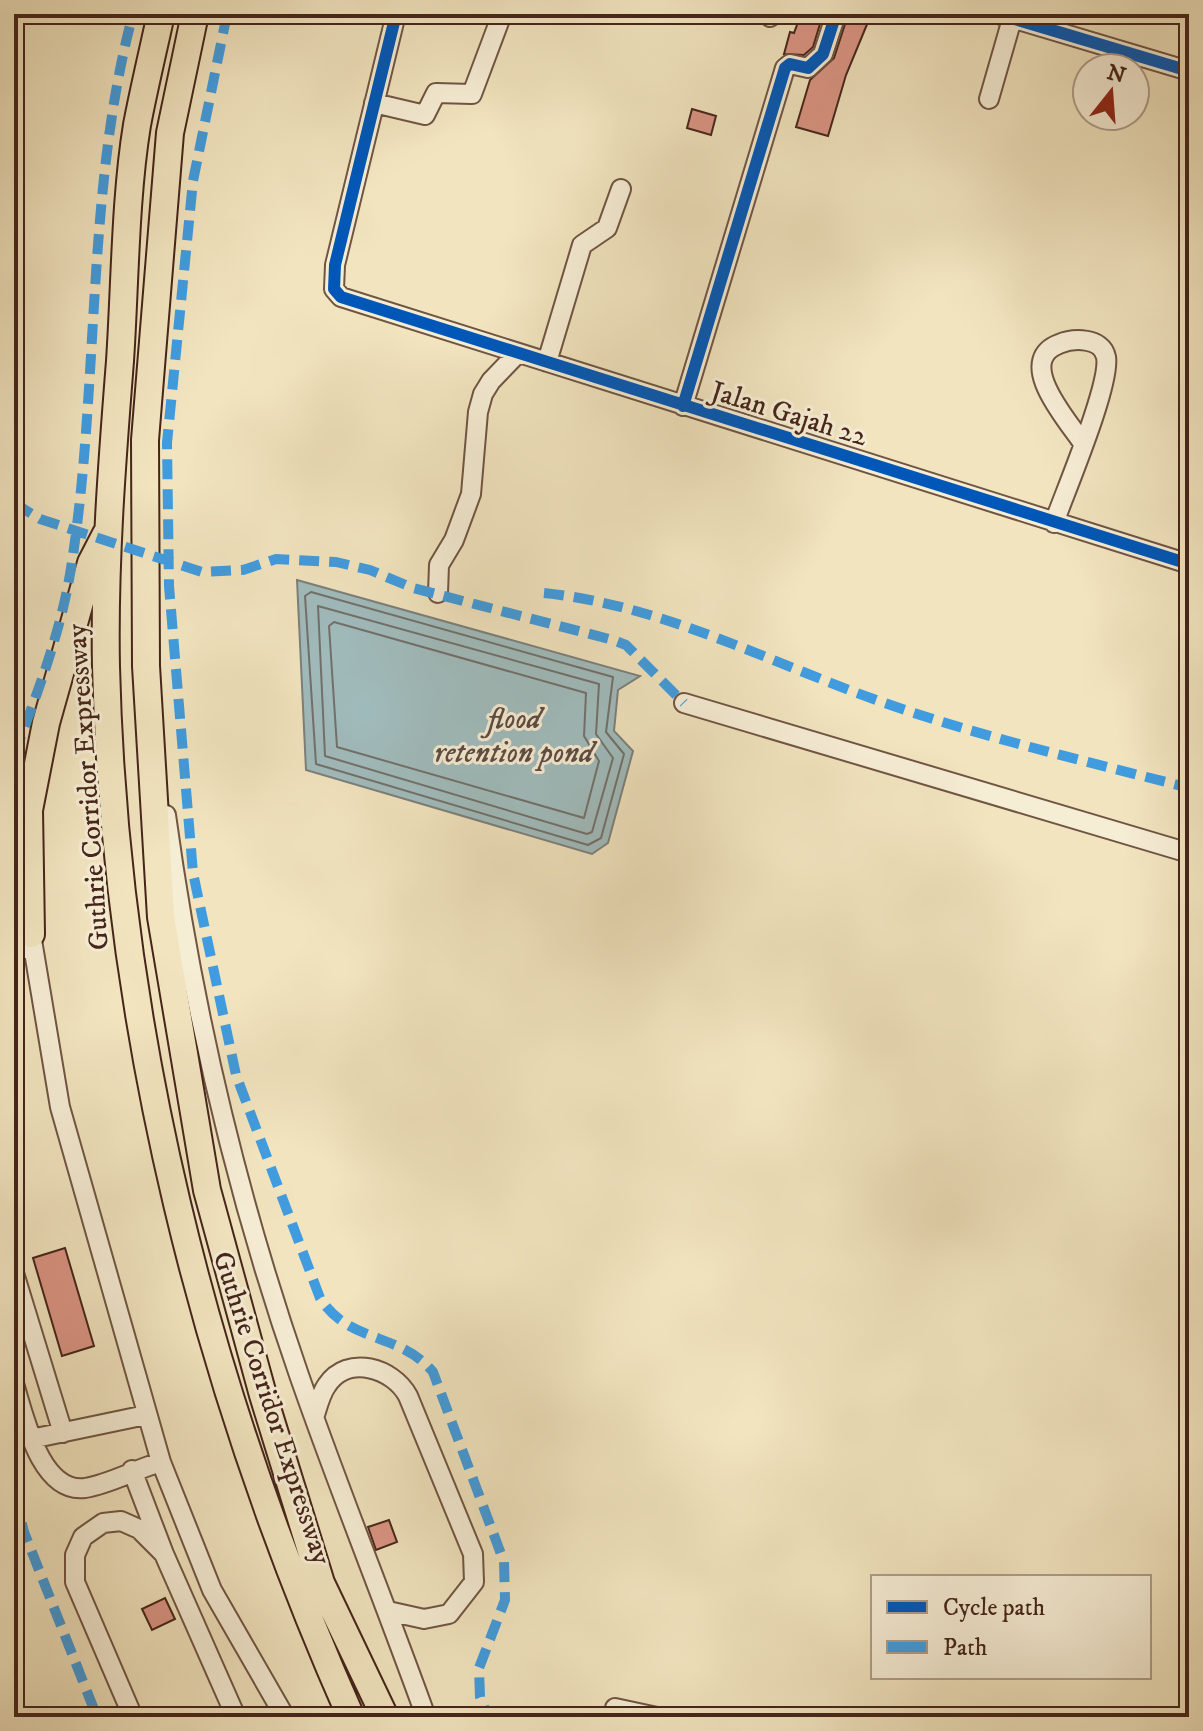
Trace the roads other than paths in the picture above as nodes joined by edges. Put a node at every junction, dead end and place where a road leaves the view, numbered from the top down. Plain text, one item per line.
1 (161, 14) edge
2 (195, 14) edge
3 (396, 14) edge
4 (502, 14) edge
5 (836, 14) edge
6 (1005, 16) edge
7 (1189, 71) edge
8 (989, 99) dead end
9 (374, 103) junction
10 (621, 189) dead end
11 (506, 350) junction
12 (547, 362) junction
13 (683, 406) junction
14 (1082, 442) junction
15 (1054, 523) junction
16 (110, 528) junction
17 (1189, 564) edge
18 (438, 593) dead end
19 (146, 666) junction
20 (684, 703) dead end
21 (1189, 853) edge
22 (31, 934) junction
23 (14, 958) edge
24 (14, 1273) edge
25 (14, 1384) edge
26 (146, 1415) junction
27 (315, 1415) junction
28 (63, 1433) junction
29 (31, 1439) junction
30 (161, 1462) junction
31 (132, 1470) junction
32 (164, 1554) junction
33 (388, 1611) junction
34 (615, 1708) dead end
35 (133, 1717) edge
36 (236, 1717) edge
37 (285, 1717) edge
38 (351, 1717) edge
39 (385, 1717) edge
40 (426, 1717) edge
41 (657, 1717) edge

1 - 16 highway, Guthrie Corridor Expressway
2 - 19 highway, Guthrie Corridor Expressway
3 - 9 street
4 - 9 street
5 - 13 street
6 - 7 street
6 - 8 street
9 - 11 street, Jalan Gajah 22
10 - 12 street
11 - 12 street, Jalan Gajah 22
11 - 18 street
12 - 13 street, Jalan Gajah 22
13 - 15 street, Jalan Gajah 22
14 - 14 street
14 - 15 street
15 - 17 street, Jalan Gajah 22
16 - 22 highway
16 - 38 highway, Guthrie Corridor Expressway
19 - 27 street
19 - 39 highway, Guthrie Corridor Expressway
20 - 21 street
22 - 23 street
22 - 26 street
24 - 28 street
25 - 29 street
26 - 28 street
26 - 30 street
27 - 33 street
27 - 33 street
28 - 29 street
29 - 31 street
30 - 31 street
30 - 37 street
31 - 32 street
32 - 35 street
32 - 36 street
33 - 40 street
34 - 41 street

